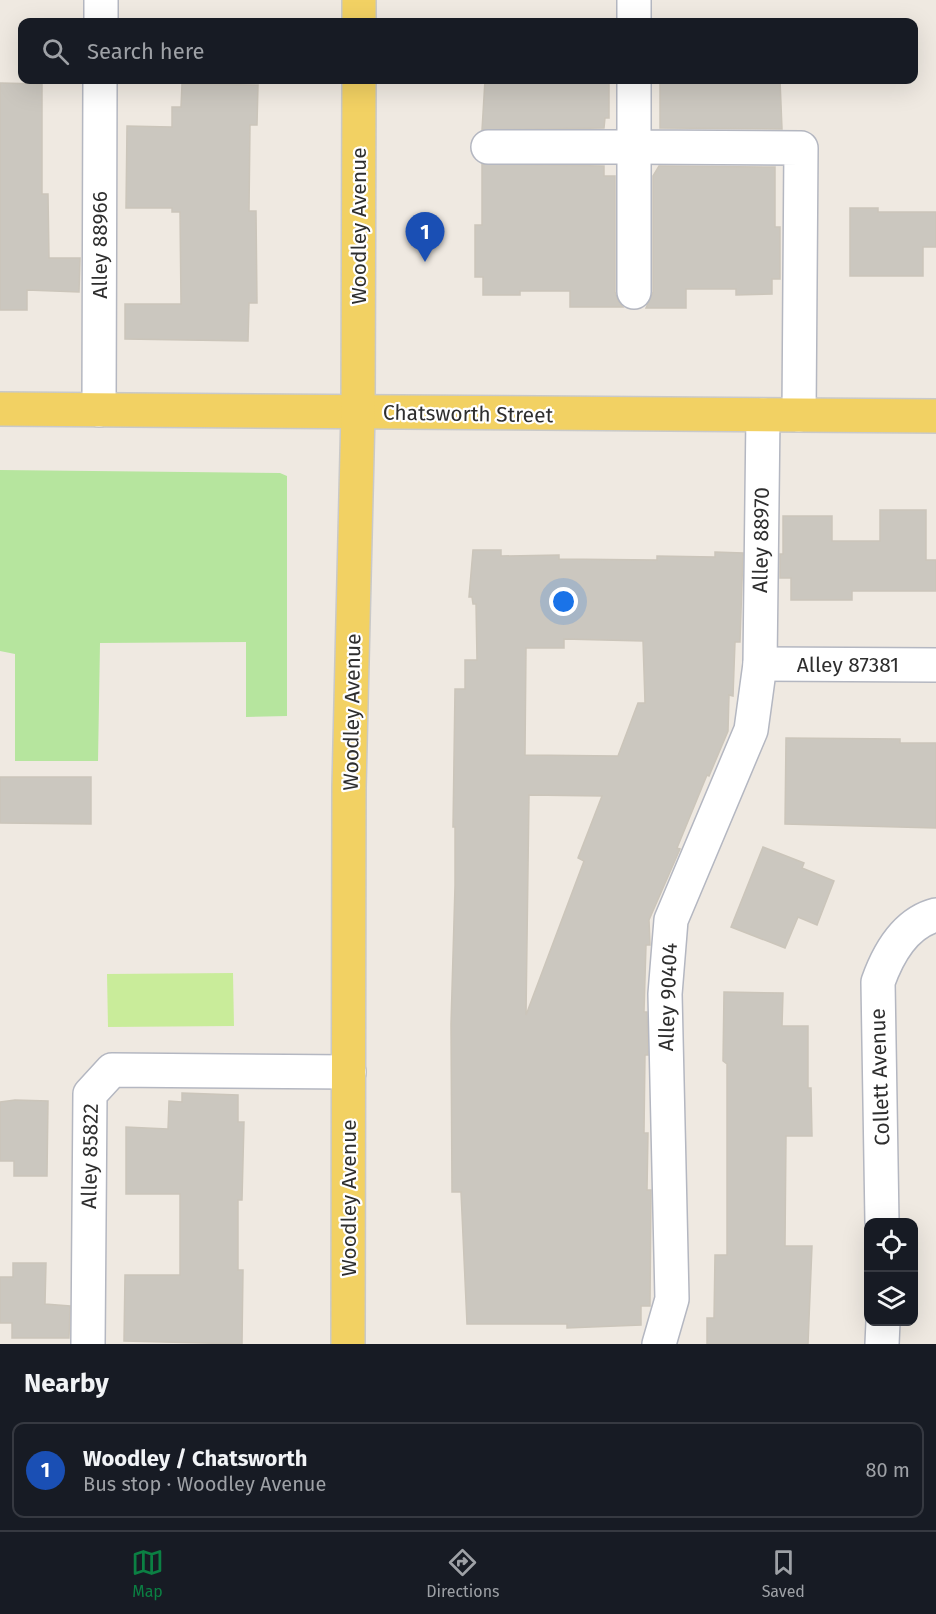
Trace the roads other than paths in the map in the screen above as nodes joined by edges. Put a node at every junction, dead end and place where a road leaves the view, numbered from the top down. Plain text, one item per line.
1 (101, 0) edge
2 (359, 0) edge
3 (634, 0) edge
4 (100, 18) edge
5 (359, 18) edge
6 (634, 18) edge
7 (100, 84) edge
8 (359, 84) edge
9 (634, 84) edge
10 (488, 147) dead end
11 (634, 147) junction
12 (634, 292) dead end
13 (0, 409) edge
14 (99, 410) junction
15 (358, 412) junction
16 (763, 415) junction
17 (799, 415) junction
18 (936, 417) edge
19 (760, 664) junction
20 (936, 665) edge
21 (936, 915) edge
22 (349, 1072) junction
23 (882, 1218) edge
24 (883, 1326) edge
25 (88, 1344) edge
26 (348, 1344) edge
27 (659, 1344) edge
28 (882, 1344) edge

1 - 4 street
2 - 5 main road
3 - 6 street
7 - 14 street, Alley 88966
8 - 15 main road, Woodley Avenue
9 - 11 street
10 - 11 street
11 - 12 street
11 - 17 street
13 - 14 main road, Chatsworth Street
14 - 15 main road, Chatsworth Street
15 - 16 main road, Chatsworth Street
15 - 22 main road, Woodley Avenue
16 - 17 main road, Chatsworth Street
16 - 19 street, Alley 88970
17 - 18 main road, Chatsworth Street
19 - 20 street, Alley 87381
19 - 27 street, Alley 90404
21 - 23 street, Collett Avenue
22 - 25 street, Alley 85822
22 - 26 main road, Woodley Avenue
24 - 28 street

